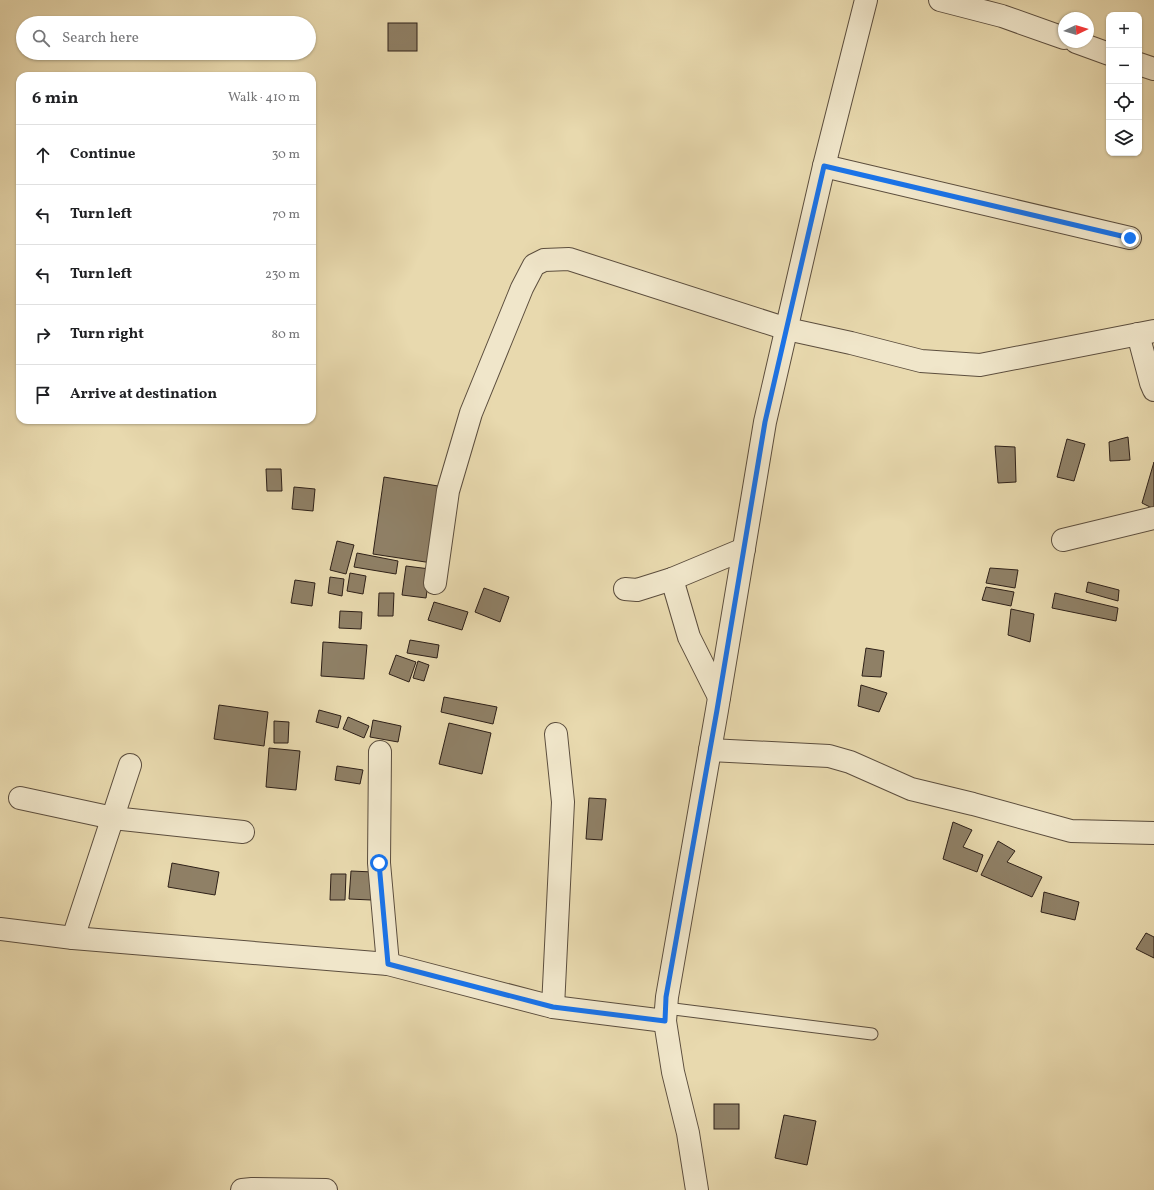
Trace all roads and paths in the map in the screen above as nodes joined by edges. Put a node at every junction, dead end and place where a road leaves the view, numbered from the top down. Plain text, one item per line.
1 (866, 0) edge
2 (940, 0) edge
3 (1058, 36) edge
4 (1092, 48) edge
5 (1106, 53) edge
6 (1142, 65) edge
7 (1154, 70) edge
8 (824, 166) junction
9 (1130, 238) dead end
10 (787, 329) junction
11 (1146, 333) edge
12 (1154, 390) edge
13 (1154, 518) edge
14 (1063, 540) dead end
15 (744, 549) junction
16 (672, 579) junction
17 (435, 583) dead end
18 (625, 589) dead end
19 (719, 697) junction
20 (556, 734) dead end
21 (710, 750) junction
22 (380, 752) dead end
23 (130, 766) dead end
24 (20, 798) dead end
25 (113, 818) junction
26 (243, 832) dead end
27 (1154, 834) edge
28 (0, 929) edge
29 (73, 938) junction
30 (388, 964) junction
31 (553, 1007) junction
32 (665, 1014) junction
33 (872, 1034) dead end
34 (242, 1190) edge
35 (326, 1190) edge
36 (697, 1190) edge

1 - 8 street
2 - 3 street
4 - 5 street
6 - 7 street
8 - 9 street
8 - 10 street
10 - 11 street
10 - 15 street
10 - 17 street
11 - 12 street
13 - 14 street
15 - 16 street
15 - 19 street
16 - 18 street
16 - 19 street
19 - 21 street
20 - 31 street
21 - 27 street
21 - 32 street
22 - 30 street
23 - 25 street
24 - 25 street
25 - 26 street
25 - 29 street
28 - 29 street
29 - 30 street
30 - 31 street
31 - 32 street
32 - 33 lane
32 - 36 street
34 - 35 street

